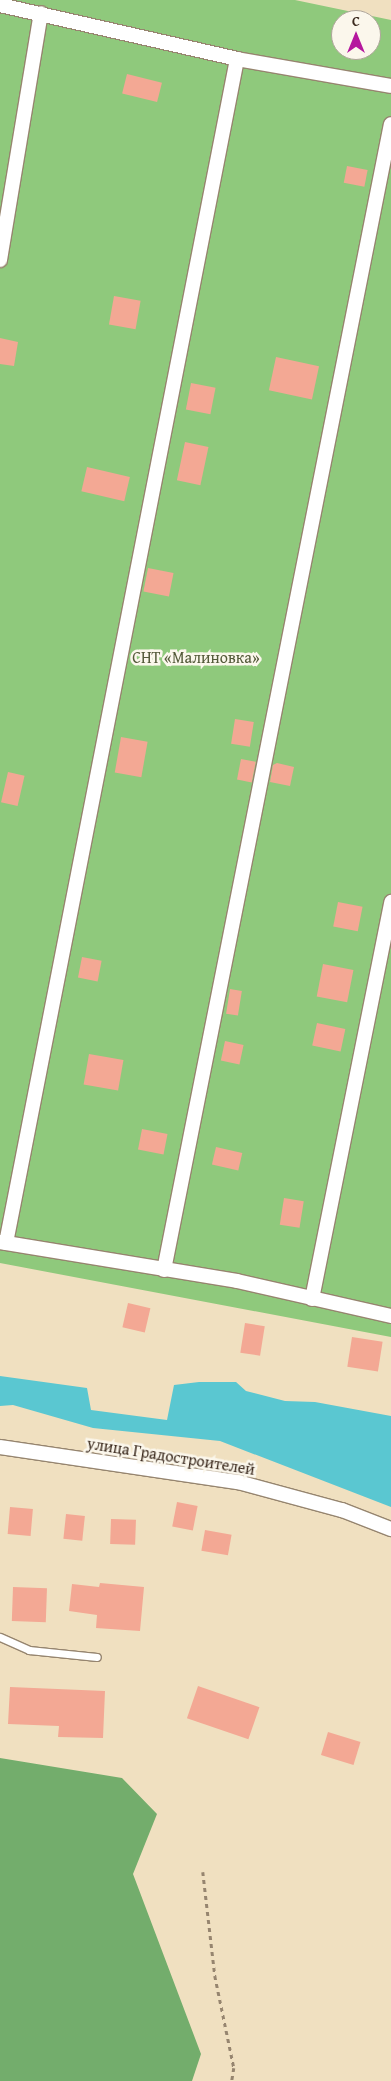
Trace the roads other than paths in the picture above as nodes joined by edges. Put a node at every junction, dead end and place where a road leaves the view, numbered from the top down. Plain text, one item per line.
1 (0, 5) edge
2 (41, 13) junction
3 (237, 59) junction
4 (391, 86) edge
5 (391, 124) edge
6 (0, 260) edge
7 (391, 902) edge
8 (3, 1243) edge
9 (164, 1270) junction
10 (312, 1299) junction
11 (391, 1316) edge
12 (0, 1447) edge
13 (391, 1529) edge
14 (0, 1637) edge
15 (96, 1657) dead end

1 - 2 street
2 - 3 street
2 - 6 street
3 - 4 street
3 - 8 street
5 - 9 street
7 - 10 street
8 - 9 street
9 - 10 street
10 - 11 street
12 - 13 street, улица Градостроителей
14 - 15 lane

